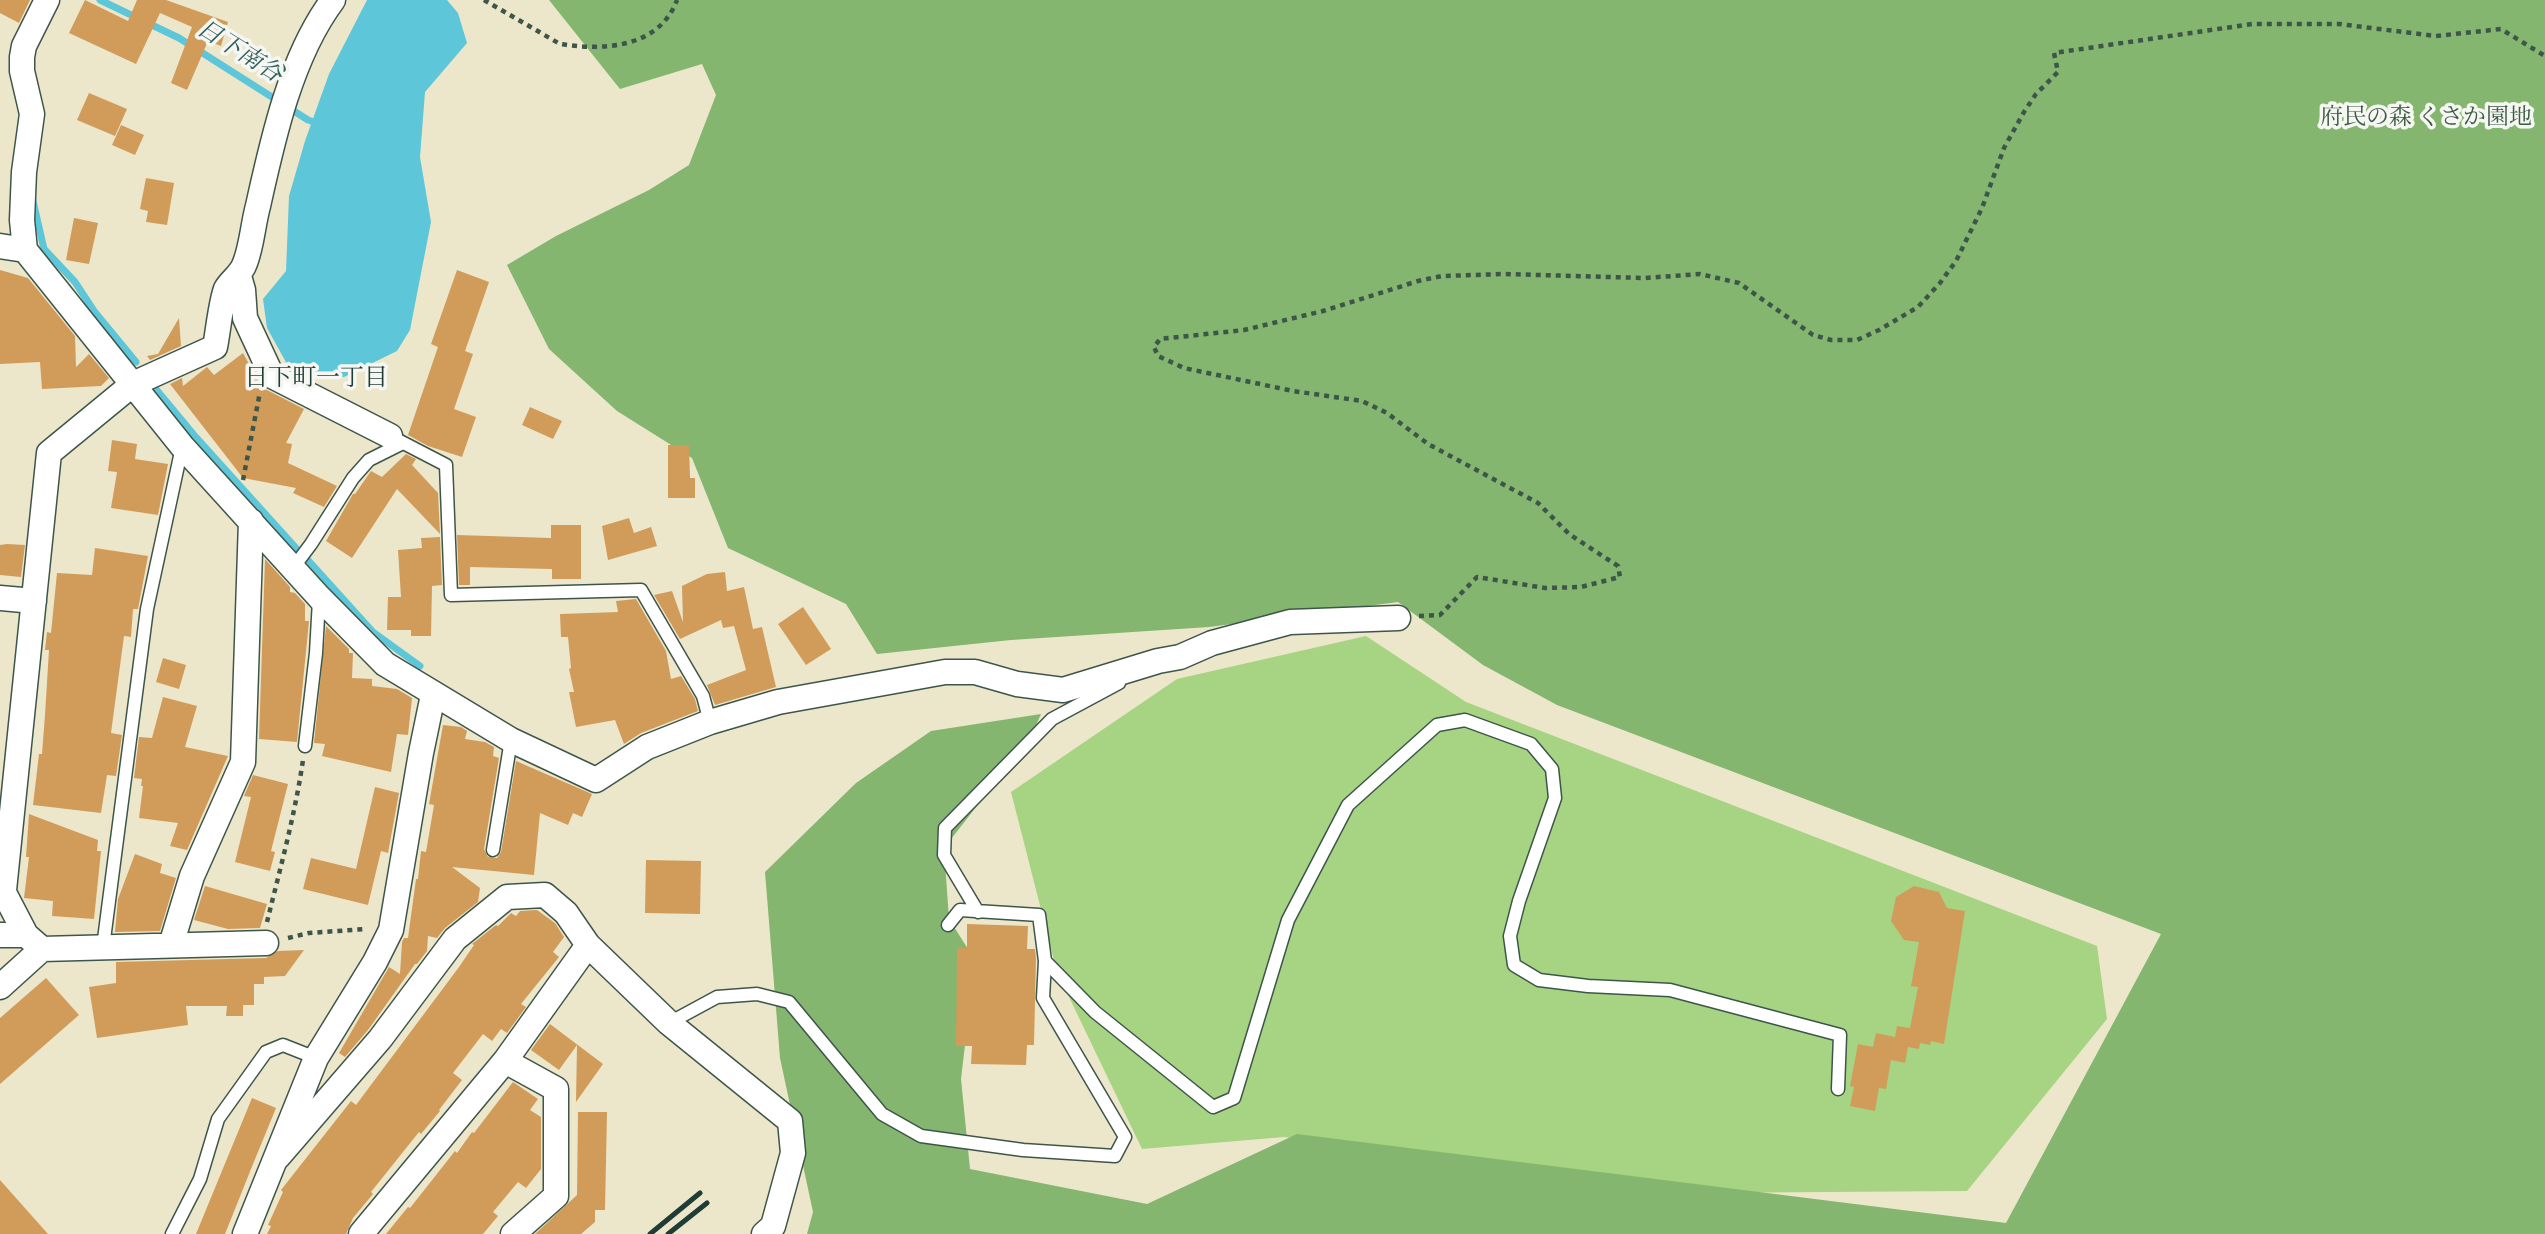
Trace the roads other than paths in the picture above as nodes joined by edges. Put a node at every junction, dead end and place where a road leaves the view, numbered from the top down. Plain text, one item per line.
1 (47, 0) edge
2 (333, 0) edge
3 (0, 246) edge
4 (25, 250) junction
5 (239, 276) junction
6 (133, 384) junction
7 (396, 439) junction
8 (182, 446) junction
9 (251, 521) junction
10 (293, 568) junction
11 (319, 597) junction
12 (0, 598) edge
13 (34, 601) junction
14 (1398, 618) road end
15 (1180, 657) junction
16 (433, 695) junction
17 (710, 722) junction
18 (511, 740) junction
19 (305, 746) road end
20 (493, 850) dead end
21 (2, 887) edge
22 (978, 912) junction
23 (948, 925) dead end
24 (0, 936) edge
25 (34, 942) junction
26 (266, 943) road end
27 (170, 945) junction
28 (588, 945) junction
29 (103, 947) junction
30 (1045, 961) junction
31 (0, 987) edge
32 (669, 1023) junction
33 (316, 1058) junction
34 (505, 1061) junction
35 (1838, 1088) dead end
36 (278, 1157) junction
37 (172, 1234) edge
38 (245, 1234) edge
39 (361, 1234) edge
40 (513, 1234) edge
41 (764, 1234) edge

1 - 4 street
2 - 5 street
3 - 4 street
4 - 6 street
5 - 6 street
5 - 7 street
6 - 8 street
6 - 13 street
7 - 10 lane
7 - 17 lane
8 - 9 street
8 - 29 lane
9 - 10 street
9 - 27 street
10 - 11 street
11 - 16 street
11 - 19 lane
12 - 13 street
13 - 21 street
14 - 15 street
15 - 17 street
15 - 22 lane
16 - 18 street
16 - 33 street
17 - 18 street
18 - 20 lane
21 - 25 street
22 - 23 lane
22 - 30 lane
24 - 25 street
25 - 29 street
25 - 31 street
26 - 27 street
27 - 29 street
28 - 32 street
28 - 34 street
28 - 36 street
30 - 32 lane
30 - 35 lane
32 - 41 street
33 - 36 street
33 - 37 lane
34 - 39 street
34 - 40 street
36 - 38 street

